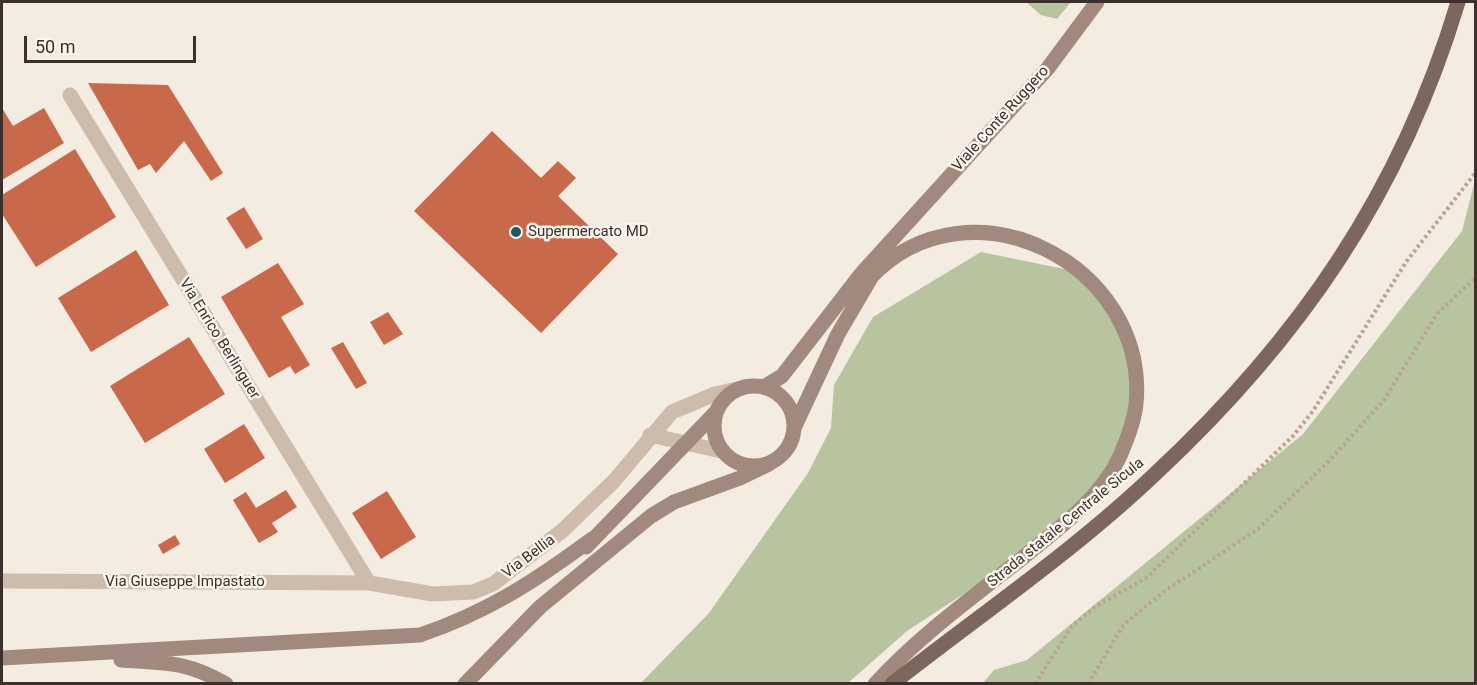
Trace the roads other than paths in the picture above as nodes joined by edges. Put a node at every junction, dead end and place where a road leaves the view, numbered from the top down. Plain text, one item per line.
1 (1097, 2) edge
2 (1458, 2) edge
3 (70, 95) dead end
4 (898, 233) junction
5 (870, 278) junction
6 (764, 387) junction
7 (737, 389) junction
8 (715, 413) junction
9 (794, 428) junction
10 (650, 435) junction
11 (687, 442) junction
12 (722, 451) junction
13 (769, 464) junction
14 (592, 539) junction
15 (2, 581) edge
16 (369, 583) junction
17 (540, 607) junction
18 (67, 656) junction
19 (2, 658) edge
20 (226, 684) edge
21 (465, 684) edge
22 (875, 684) edge
23 (892, 684) edge

1 - 4 main road, Viale Conte Ruggero
2 - 23 main road, Strada statale Centrale Sicula
3 - 16 street, Via Enrico Berlinguer
4 - 5 main road
4 - 6 main road
5 - 9 main road
5 - 22 main road
6 - 7 main road
6 - 9 main road
7 - 8 main road
7 - 10 street, Via Bellia
8 - 11 main road
8 - 12 main road
9 - 13 main road
10 - 11 street
10 - 16 street, Via Bellia
11 - 12 street
11 - 14 main road
12 - 13 main road
13 - 17 main road
14 - 17 main road
14 - 18 main road
15 - 16 street, Via Giuseppe Impastato
17 - 21 main road
18 - 19 main road
18 - 20 main road

